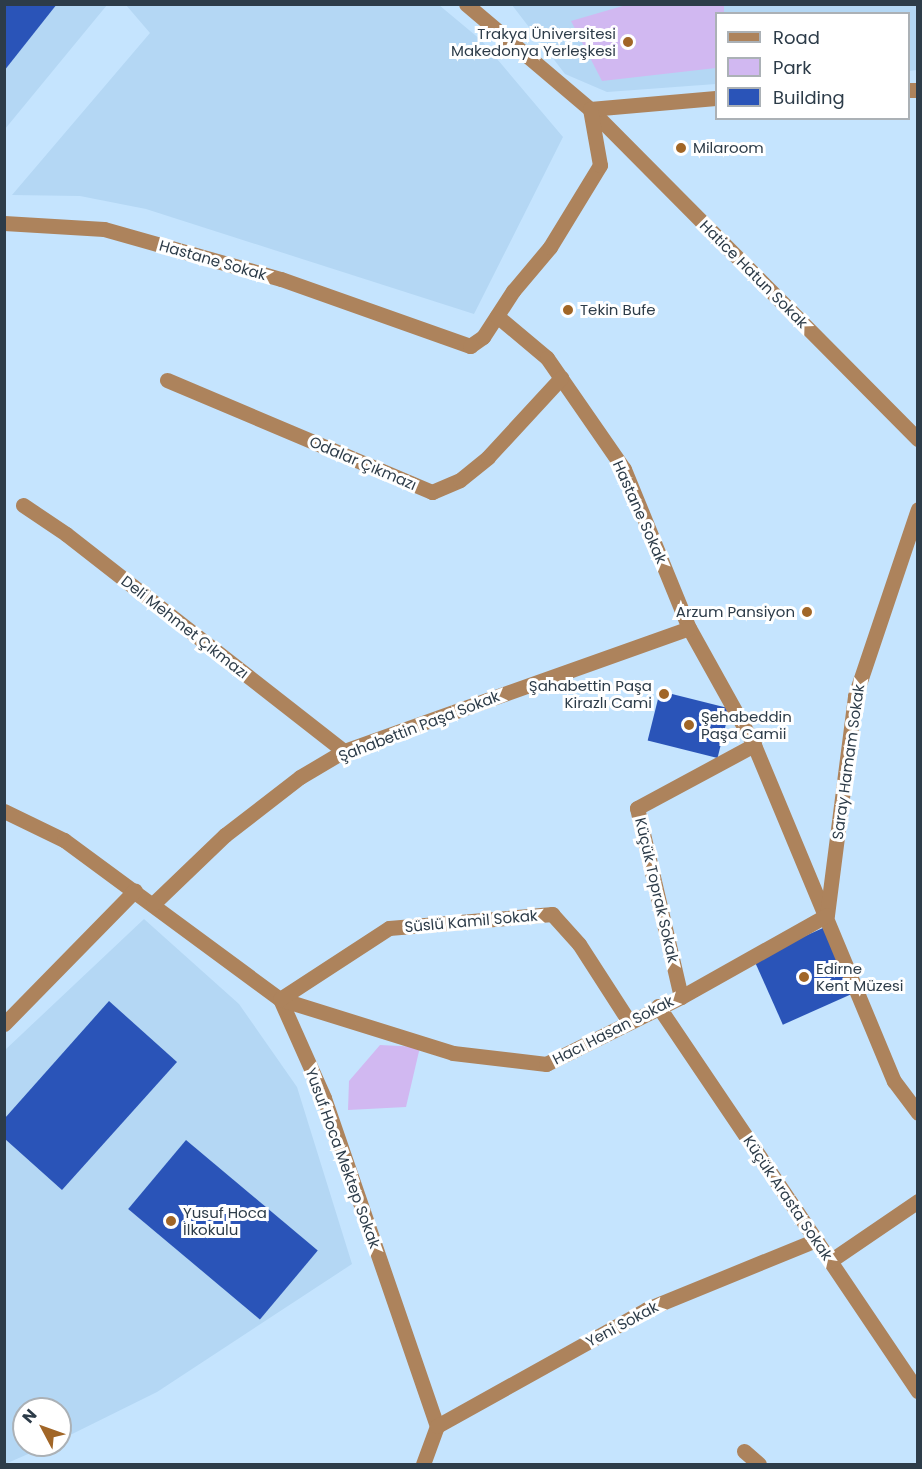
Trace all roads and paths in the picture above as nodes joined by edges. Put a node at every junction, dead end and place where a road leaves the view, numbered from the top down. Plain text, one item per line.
1 (466, 4) edge
2 (715, 98) edge
3 (590, 109) junction
4 (4, 223) edge
5 (497, 316) junction
6 (561, 378) junction
7 (167, 380) dead end
8 (918, 439) edge
9 (23, 505) dead end
10 (918, 509) edge
11 (689, 628) junction
12 (754, 745) junction
13 (344, 752) junction
14 (4, 810) edge
15 (135, 891) junction
16 (153, 904) junction
17 (827, 915) junction
18 (681, 997) junction
19 (280, 999) junction
20 (658, 1006) junction
21 (628, 1020) junction
22 (4, 1024) edge
23 (918, 1113) edge
24 (918, 1201) edge
25 (816, 1240) junction
26 (830, 1261) junction
27 (918, 1390) edge
28 (437, 1426) junction
29 (744, 1451) dead end
30 (423, 1464) edge
31 (759, 1464) edge

1 - 3 street, Hatice Hatun Sokak
2 - 3 street
3 - 5 street
3 - 8 street, Hatice Hatun Sokak
4 - 5 street, Hastane Sokak
5 - 6 street, Hastane Sokak
6 - 7 street, Odalar Çıkmazı
6 - 11 street, Hastane Sokak
9 - 13 street, Deli Mehmet Çıkmazı
10 - 17 street, Saray Hamam Sokak
11 - 12 street, Hastane Sokak
11 - 13 street, Şahabettin Paşa Sokak
12 - 17 street, Hastane Sokak
12 - 18 street, Küçük Toprak Sokak
13 - 16 street, Şahabettin Paşa Sokak
14 - 15 street, Yusuf Hoca Mektep Sokak
15 - 16 street, Yusuf Hoca Mektep Sokak
15 - 22 street
16 - 19 street, Yusuf Hoca Mektep Sokak
17 - 18 street, Hacı Hasan Sokak
17 - 23 street, Hastane Sokak
18 - 20 street, Hacı Hasan Sokak
19 - 21 street, Hacı Hasan Sokak
19 - 21 street, Süslü Kamil Sokak
19 - 28 street, Yusuf Hoca Mektep Sokak
20 - 21 street, Hacı Hasan Sokak
20 - 25 street, Küçük Arasta Sokak
24 - 26 street
25 - 26 street, Küçük Arasta Sokak
25 - 28 street, Yeni Sokak
26 - 27 street, Küçük Arasta Sokak
28 - 30 street
29 - 31 street

